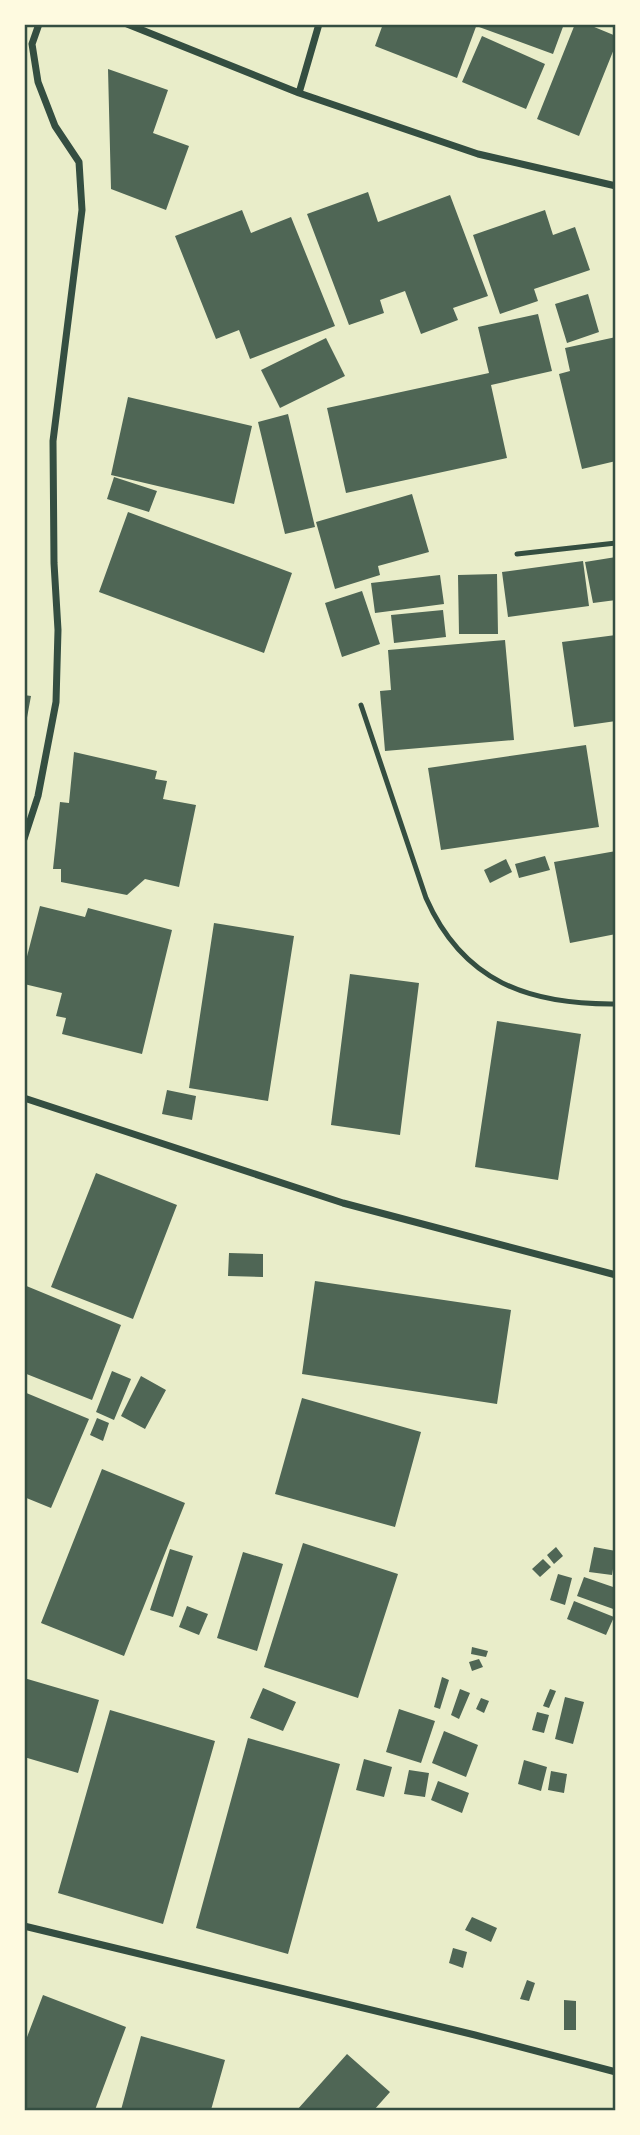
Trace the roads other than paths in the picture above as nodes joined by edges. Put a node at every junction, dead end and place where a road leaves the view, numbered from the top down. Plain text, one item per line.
1 (39, 24) edge
2 (127, 24) edge
3 (319, 24) edge
4 (299, 93) junction
5 (615, 186) edge
6 (615, 543) edge
7 (517, 554) dead end
8 (361, 705) dead end
9 (24, 839) edge
10 (615, 1004) edge
11 (24, 1098) edge
12 (615, 1275) edge
13 (24, 1926) edge
14 (615, 2072) edge

1 - 9 street
2 - 4 street
3 - 4 street
4 - 5 street
6 - 7 lane
8 - 10 lane
11 - 12 street
13 - 14 street

